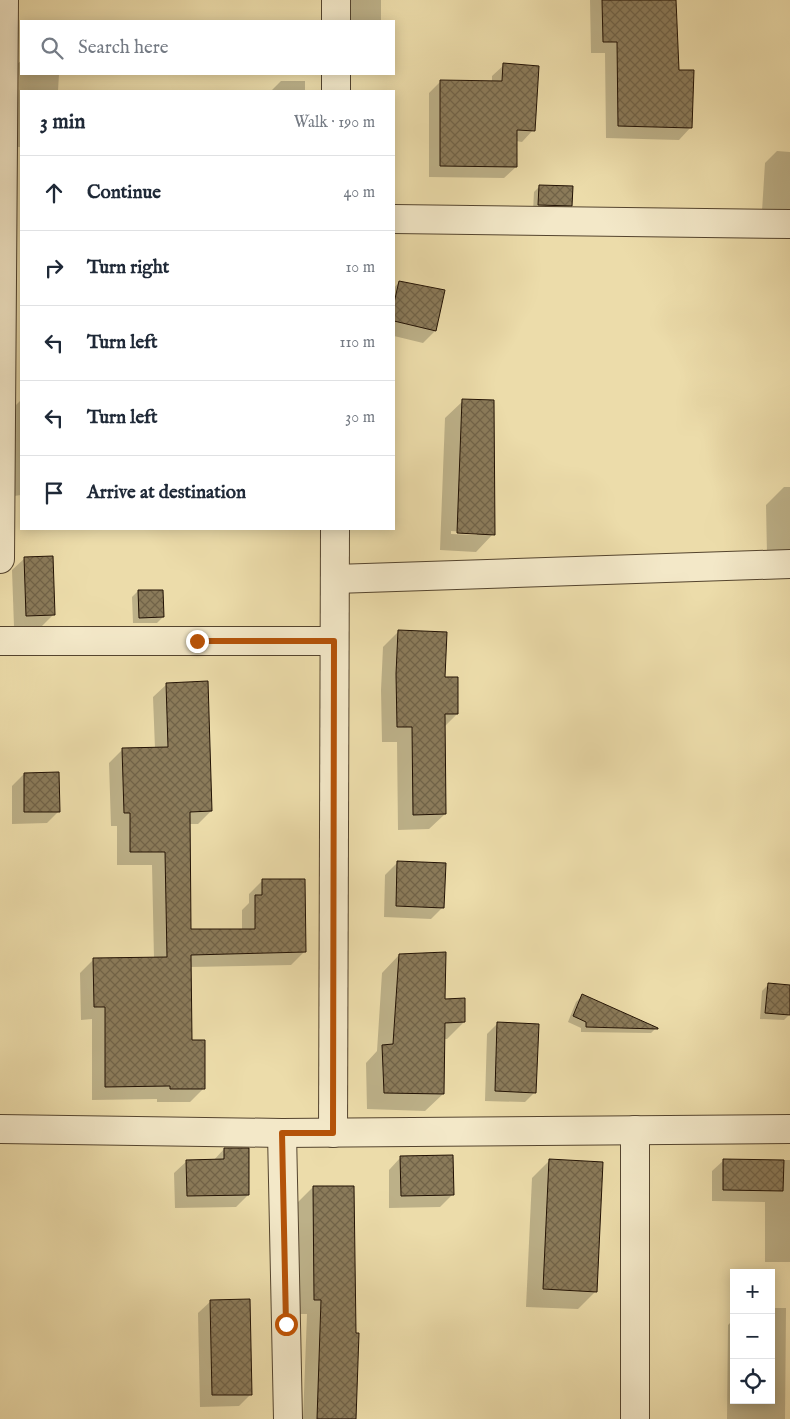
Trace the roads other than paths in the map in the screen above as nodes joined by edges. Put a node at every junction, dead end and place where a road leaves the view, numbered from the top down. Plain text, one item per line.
1 (4, 0) edge
2 (336, 0) edge
3 (336, 20) edge
4 (336, 75) edge
5 (336, 90) edge
6 (8, 166) edge
7 (395, 218) edge
8 (790, 224) edge
9 (335, 530) edge
10 (0, 559) edge
11 (790, 564) edge
12 (335, 579) junction
13 (0, 641) edge
14 (334, 641) junction
15 (0, 1129) edge
16 (790, 1129) edge
17 (635, 1130) junction
18 (282, 1133) junction
19 (333, 1133) junction
20 (288, 1419) edge
21 (635, 1419) edge

1 - 6 street
2 - 3 street
4 - 5 street
6 - 10 street
7 - 8 street
9 - 12 street
11 - 12 street
12 - 14 street
13 - 14 street
14 - 19 street
15 - 18 street
16 - 17 street
17 - 19 street
17 - 21 street
18 - 19 street
18 - 20 street

